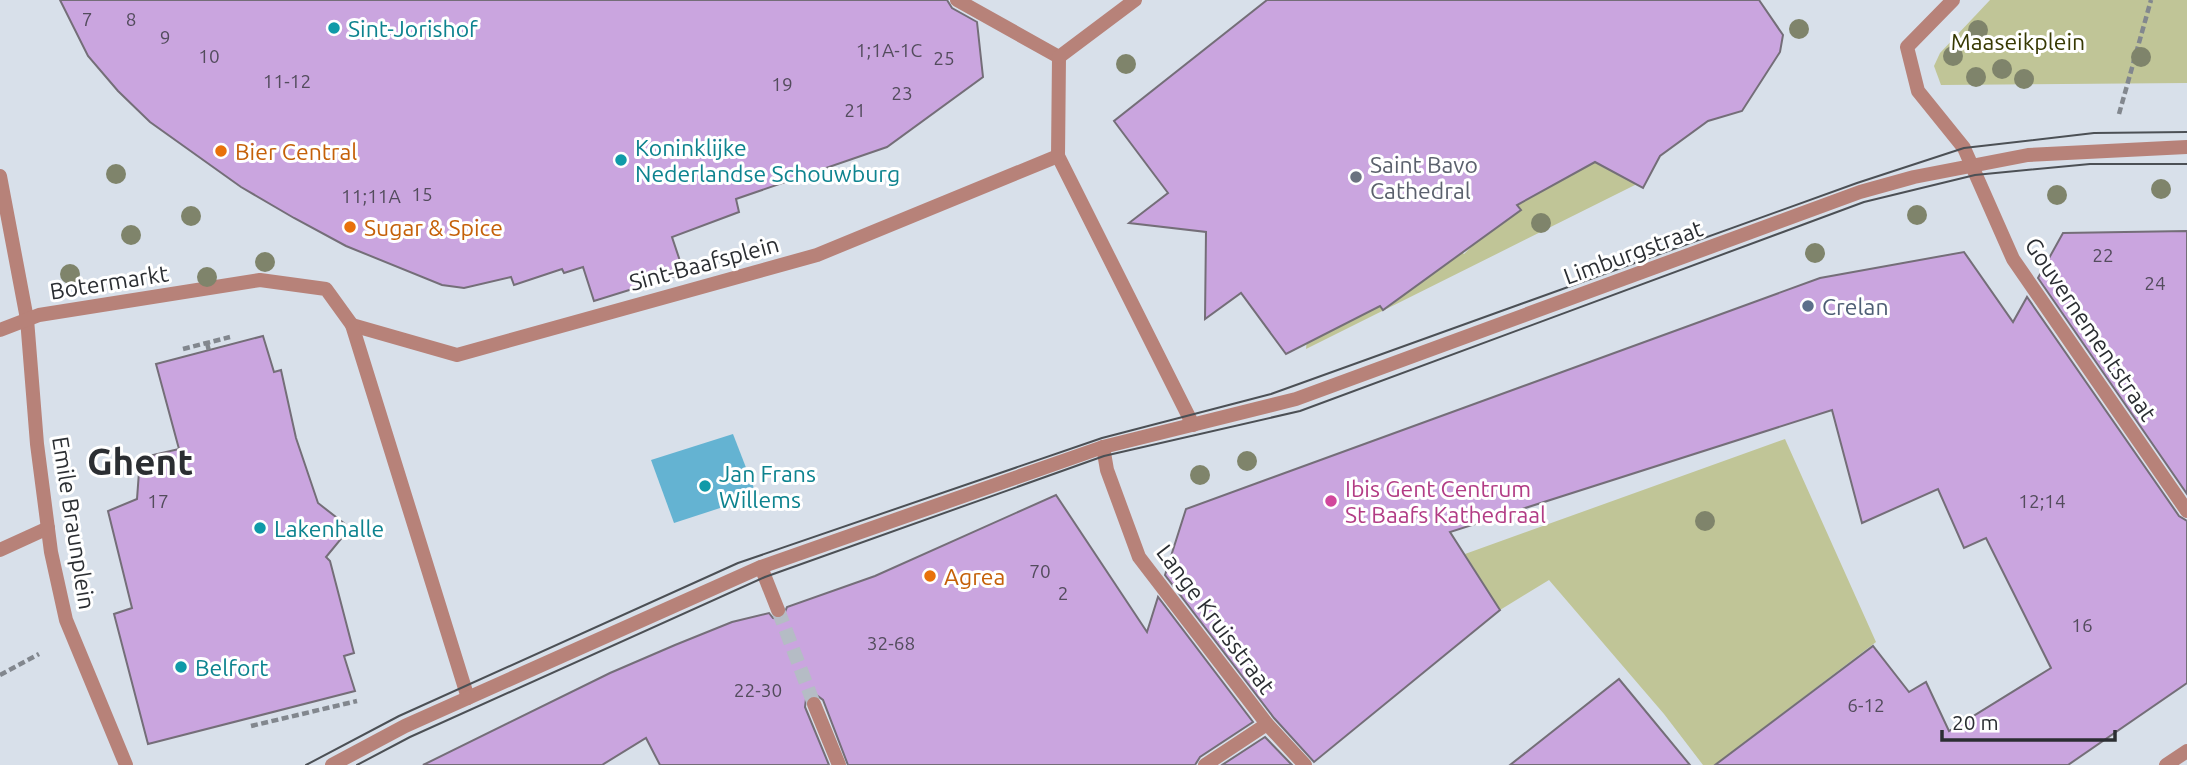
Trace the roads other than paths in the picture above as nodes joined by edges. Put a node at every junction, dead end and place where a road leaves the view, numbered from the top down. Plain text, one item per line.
1 (957, 0) edge
2 (1135, 0) edge
3 (1953, 0) edge
4 (1059, 57) junction
5 (2187, 146) edge
6 (1058, 156) junction
7 (1971, 165) junction
8 (0, 176) edge
9 (27, 319) junction
10 (352, 325) junction
11 (0, 330) edge
12 (1193, 425) junction
13 (1103, 447) junction
14 (2187, 511) edge
15 (48, 528) junction
16 (0, 550) edge
17 (761, 567) junction
18 (778, 610) tunnel mouth
19 (468, 698) junction
20 (814, 704) tunnel mouth
21 (1267, 724) junction
22 (2187, 751) edge
23 (126, 765) edge
24 (332, 765) edge
25 (839, 765) edge
26 (1205, 765) edge
27 (1305, 765) edge
28 (2166, 765) edge

1 - 4 street
2 - 4 street
3 - 7 street, Gouvernementstraat
4 - 6 street
5 - 7 street, Limburgstraat
6 - 10 street, Sint-Baafsplein
6 - 12 street
7 - 12 street, Limburgstraat
7 - 14 street, Gouvernementstraat
8 - 9 street, Botermarkt
9 - 10 street, Botermarkt
9 - 11 street
9 - 15 street, Emile Braunplein
10 - 19 street
12 - 13 street, Limburgstraat
13 - 17 street
13 - 21 street, Lange Kruisstraat
15 - 16 street
15 - 23 street, Emile Braunplein
17 - 18 street
17 - 19 street
19 - 24 street
20 - 25 street
21 - 26 street
21 - 27 street, Lange Kruisstraat
22 - 28 street

